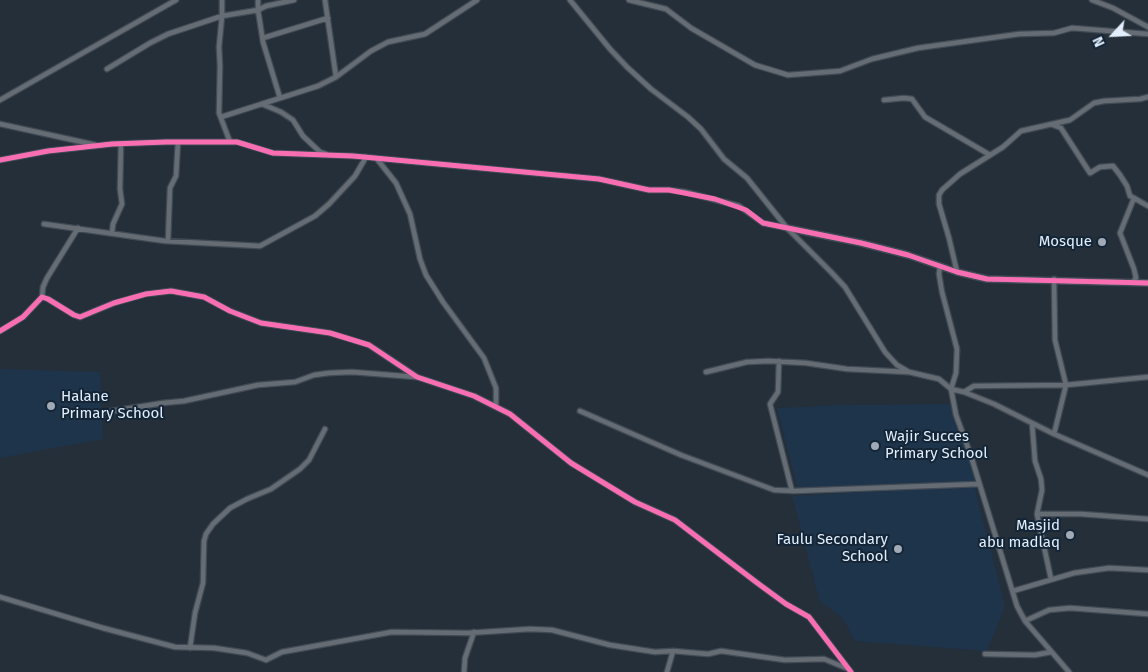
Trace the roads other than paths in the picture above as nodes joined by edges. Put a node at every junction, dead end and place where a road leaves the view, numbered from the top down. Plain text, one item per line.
1 (176, 0) edge
2 (222, 0) edge
3 (258, 0) edge
4 (294, 0) edge
5 (325, 0) edge
6 (477, 0) edge
7 (570, 0) edge
8 (629, 0) edge
9 (1092, 0) edge
10 (648, 2) edge
11 (258, 10) junction
12 (222, 16) junction
13 (328, 18) junction
14 (1148, 27) edge
15 (1148, 34) edge
16 (263, 38) junction
17 (107, 69) dead end
18 (336, 77) junction
19 (1148, 97) edge
20 (280, 98) junction
21 (0, 100) edge
22 (884, 100) dead end
23 (262, 104) junction
24 (221, 117) junction
25 (0, 124) edge
26 (1052, 125) junction
27 (178, 142) junction
28 (230, 142) junction
29 (121, 144) junction
30 (100, 145) junction
31 (333, 156) junction
32 (990, 156) junction
33 (366, 157) junction
34 (377, 159) junction
35 (0, 160) edge
36 (1134, 198) junction
37 (1148, 206) edge
38 (44, 224) dead end
39 (78, 228) junction
40 (787, 228) junction
41 (112, 233) junction
42 (168, 241) junction
43 (940, 266) junction
44 (957, 272) junction
45 (1054, 280) junction
46 (1133, 282) junction
47 (1148, 283) edge
48 (42, 297) junction
49 (0, 331) edge
50 (779, 361) junction
51 (706, 372) dead end
52 (909, 372) junction
53 (417, 377) junction
54 (1148, 377) edge
55 (1066, 385) junction
56 (951, 389) junction
57 (964, 392) junction
58 (496, 406) junction
59 (580, 411) dead end
60 (106, 412) dead end
61 (1032, 423) junction
62 (325, 429) dead end
63 (1054, 434) junction
64 (1148, 475) edge
65 (979, 484) junction
66 (792, 491) junction
67 (1037, 514) junction
68 (1148, 519) edge
69 (1148, 570) edge
70 (1051, 579) junction
71 (1013, 591) junction
72 (0, 596) edge
73 (1148, 614) edge
74 (1025, 621) junction
75 (474, 632) junction
76 (190, 648) junction
77 (673, 651) junction
78 (1051, 652) junction
79 (985, 654) dead end
80 (849, 670) edge
81 (464, 672) edge
82 (667, 672) edge
83 (1069, 672) edge

1 - 21 street
2 - 12 street
3 - 11 street
4 - 11 street
5 - 13 street
6 - 18 street
7 - 40 street
8 - 10 street
9 - 14 street
10 - 15 street
11 - 12 street
11 - 16 street
12 - 17 street
12 - 24 street
13 - 16 street
13 - 18 street
16 - 20 street
18 - 20 street
19 - 26 street
20 - 23 street
22 - 32 street
23 - 24 street
23 - 31 street
24 - 28 street
25 - 30 street
26 - 32 street
26 - 36 street
27 - 28 street
27 - 29 street
27 - 42 street
28 - 31 street
29 - 30 street
29 - 41 street
30 - 35 street
31 - 33 street
32 - 44 street
33 - 34 street
33 - 42 street
34 - 40 street
34 - 58 street
36 - 37 street
36 - 46 street
38 - 39 street
39 - 41 street
39 - 48 street
40 - 43 street
40 - 52 street
41 - 42 street
43 - 44 street
43 - 56 street
44 - 45 street
45 - 46 street
45 - 55 street
46 - 47 street
48 - 49 street
48 - 53 street
50 - 51 street
50 - 52 street
50 - 66 street
52 - 56 street
53 - 58 street
53 - 60 street
54 - 55 street
55 - 57 street
55 - 63 street
56 - 57 street
56 - 65 street
57 - 61 street
58 - 80 street
59 - 66 street
61 - 63 street
61 - 67 street
62 - 76 street
63 - 64 street
65 - 66 street
65 - 71 street
67 - 68 street
67 - 70 street
69 - 70 street
70 - 71 street
71 - 74 street
72 - 76 street
73 - 74 street
74 - 78 street
75 - 76 street
75 - 77 street
75 - 81 street
77 - 80 street
77 - 82 street
78 - 79 street
78 - 83 street

